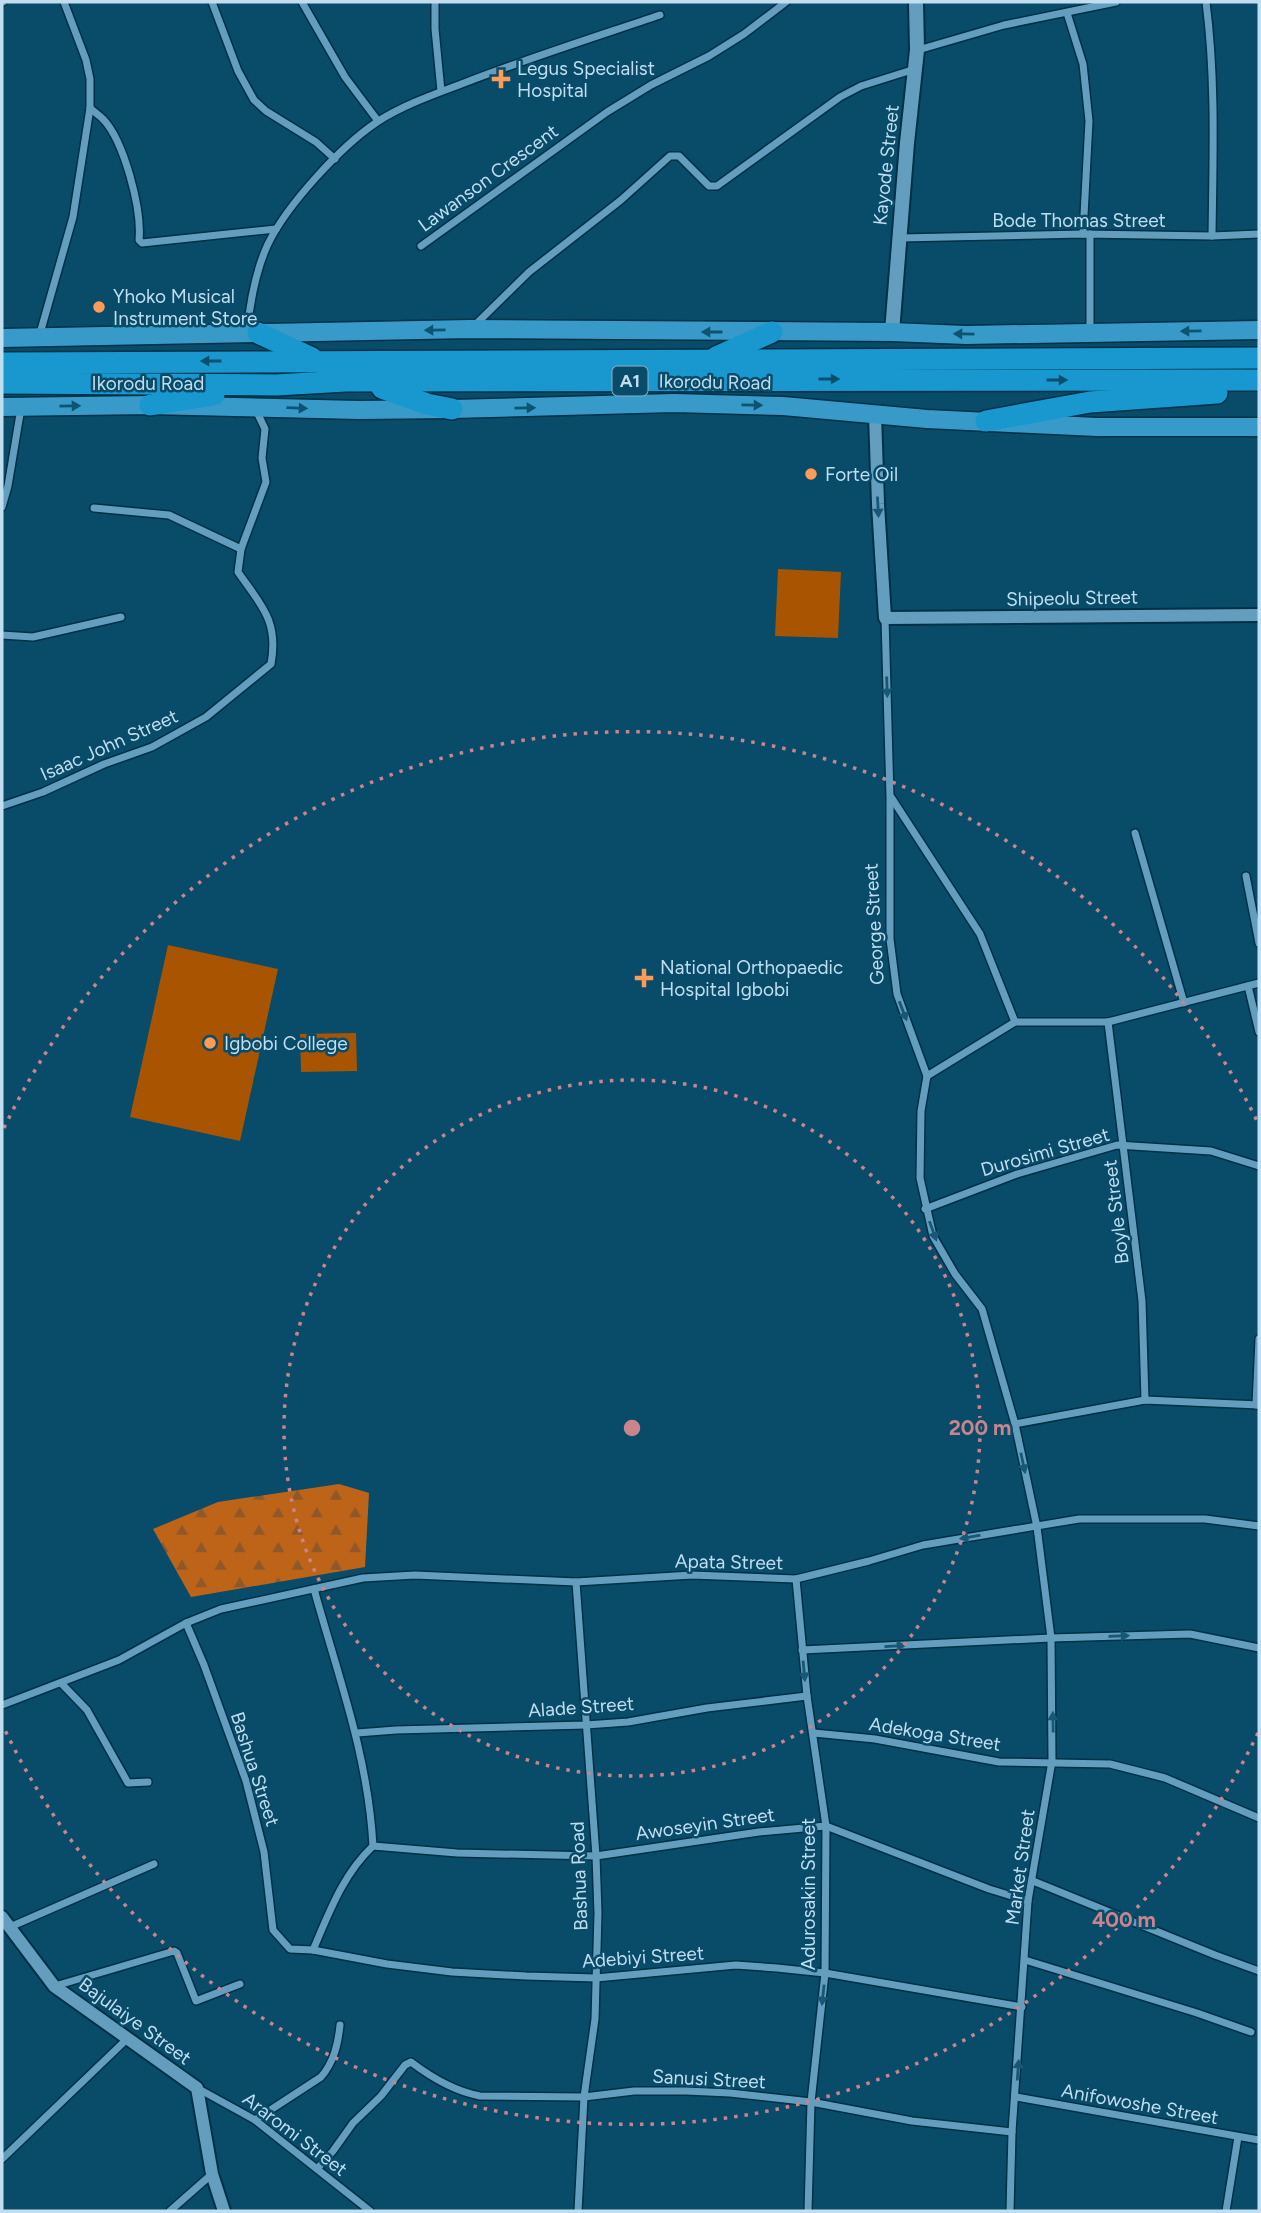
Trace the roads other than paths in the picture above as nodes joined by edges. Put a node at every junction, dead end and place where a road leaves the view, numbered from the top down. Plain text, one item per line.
1 (64, 2) edge
2 (212, 2) edge
3 (302, 2) edge
4 (435, 2) edge
5 (786, 2) edge
6 (916, 2) edge
7 (1116, 2) edge
8 (1206, 2) edge
9 (1067, 13) junction
10 (660, 15) dead end
11 (917, 50) junction
12 (916, 68) junction
13 (441, 91) junction
14 (90, 108) junction
15 (378, 121) junction
16 (335, 159) junction
17 (276, 229) junction
18 (1086, 234) junction
19 (1259, 234) edge
20 (1212, 236) junction
21 (898, 238) junction
22 (421, 246) dead end
23 (470, 329) junction
24 (1259, 330) edge
25 (772, 332) junction
26 (892, 332) junction
27 (1090, 332) junction
28 (253, 333) junction
29 (2, 338) edge
30 (39, 338) junction
31 (1259, 358) edge
32 (317, 360) junction
33 (708, 361) junction
34 (2, 363) edge
35 (1258, 380) edge
36 (346, 381) junction
37 (2, 383) edge
38 (276, 385) junction
39 (150, 405) junction
40 (2, 407) edge
41 (22, 407) junction
42 (254, 407) junction
43 (452, 409) junction
44 (876, 415) junction
45 (986, 421) junction
46 (1259, 427) edge
47 (2, 507) edge
48 (94, 508) dead end
49 (240, 550) junction
50 (1259, 615) edge
51 (121, 617) dead end
52 (885, 618) junction
53 (2, 635) edge
54 (890, 797) junction
55 (2, 806) edge
56 (1135, 833) dead end
57 (1246, 876) dead end
58 (1259, 943) edge
59 (1259, 983) edge
60 (1248, 986) junction
61 (1184, 1003) junction
62 (1108, 1022) junction
63 (1015, 1023) junction
64 (1259, 1032) edge
65 (927, 1076) junction
66 (1124, 1146) junction
67 (1259, 1166) edge
68 (925, 1209) junction
69 (1259, 1339) edge
70 (1145, 1400) junction
71 (1257, 1405) edge
72 (1015, 1424) junction
73 (1259, 1526) edge
74 (1037, 1527) junction
75 (796, 1579) junction
76 (576, 1582) junction
77 (314, 1589) junction
78 (186, 1623) junction
79 (1051, 1638) junction
80 (1259, 1648) edge
81 (803, 1650) junction
82 (61, 1683) junction
83 (807, 1696) junction
84 (2, 1705) edge
85 (586, 1725) junction
86 (357, 1733) junction
87 (814, 1733) junction
88 (1052, 1761) junction
89 (148, 1782) dead end
90 (1259, 1818) edge
91 (826, 1826) junction
92 (373, 1846) junction
93 (596, 1856) junction
94 (154, 1864) dead end
95 (1033, 1881) junction
96 (1028, 1901) junction
97 (6, 1922) edge
98 (273, 1930) joint
99 (313, 1950) junction
100 (1025, 1960) junction
101 (1259, 1971) edge
102 (825, 1973) junction
103 (596, 1978) junction
104 (240, 1984) dead end
105 (54, 1986) junction
106 (1022, 2007) junction
107 (340, 2025) dead end
108 (1251, 2032) dead end
109 (126, 2040) junction
110 (197, 2088) junction
111 (584, 2097) junction
112 (1016, 2097) junction
113 (811, 2102) junction
114 (255, 2120) junction
115 (1012, 2132) junction
116 (1238, 2137) junction
117 (1259, 2140) edge
118 (2, 2159) edge
119 (317, 2169) junction
120 (212, 2174) junction
121 (170, 2211) edge
122 (224, 2211) edge
123 (370, 2211) edge
124 (578, 2211) edge
125 (808, 2211) edge
126 (1010, 2211) edge
127 (1226, 2211) edge

1 - 14 street
2 - 16 street
3 - 15 street
4 - 13 street
5 - 22 street, Lawanson Crescent
6 - 11 main road, Kayode Street
7 - 9 street
8 - 20 street
9 - 11 street
9 - 18 street
10 - 13 street
11 - 12 main road, Kayode Street
12 - 21 main road, Kayode Street
12 - 23 street
13 - 15 street
14 - 17 street
14 - 30 street
15 - 16 street
16 - 17 street
17 - 28 street
18 - 20 street, Bode Thomas Street
18 - 21 street, Bode Thomas Street
18 - 27 street
19 - 20 street, Bode Thomas Street
21 - 26 main road, Kayode Street
25 -> 23 main road
23 -> 28 main road
24 -> 27 main road
25 - 26 main road
25 - 33 highway
27 -> 26 main road
28 - 30 main road
28 - 32 highway
29 - 30 main road
31 - 33 highway, Ikorodu Road / A1
32 - 33 highway, Ikorodu Road / A1
32 -> 34 highway, Ikorodu Road / A1
36 -> 35 highway, Ikorodu Road / A1
35 - 45 highway
36 - 38 highway, Ikorodu Road / A1
36 - 43 highway
37 - 38 highway, Ikorodu Road / A1
38 - 39 highway
41 -> 39 main road, Ikorodu Road
39 - 42 main road, Ikorodu Road
40 - 41 main road, Ikorodu Road
41 - 47 street
42 -> 43 main road, Ikorodu Road
42 - 49 street
43 -> 44 main road, Ikorodu Road
44 - 45 main road, Ikorodu Road
44 -> 52 street, George Street
45 - 46 main road, Ikorodu Road
48 - 49 street
49 - 55 street, Isaac John Street
50 - 52 street, Shipeolu Street
51 - 53 street
52 -> 54 street, George Street
54 - 63 street
54 -> 65 street, George Street
56 - 61 street
57 - 58 street
59 - 60 street
60 - 61 street
60 - 64 street
61 - 62 street
62 - 63 street
62 - 66 street, Boyle Street
63 - 65 street
65 - 68 street, George Street
66 - 67 street, Durosimi Street
66 - 68 street, Durosimi Street
66 - 70 street, Boyle Street
68 -> 72 street, George Street
69 - 71 street
70 - 71 street
70 - 72 street
72 -> 74 street, George Street
73 - 74 street, Apata Street
74 -> 75 street, Apata Street
74 - 79 street, Market Street
75 - 76 street, Apata Street
75 - 81 street, Adurosakin Street
76 - 77 street, Apata Street
76 - 85 street, Bashua Road
77 - 78 street, Apata Street
77 - 86 street
78 - 82 street, Apata Street
78 - 98 street, Bashua Street
79 -> 80 street
81 -> 79 street
88 -> 79 street, Market Street
81 -> 83 street, Adurosakin Street
82 - 84 street, Apata Street
82 - 89 street
83 - 85 street, Alade Street
83 - 87 street, Adurosakin Street
85 - 86 street, Alade Street
85 - 93 street, Bashua Road
86 - 92 street
87 - 88 street, Adekoga Street
87 - 91 street, Adurosakin Street
88 - 90 street, Adekoga Street
88 - 95 street, Market Street
91 - 93 street, Awoseyin Street
91 - 96 street, Awoseyin Street
91 - 102 street, Adurosakin Street
92 - 93 street, Awoseyin Street
92 - 99 street
93 - 103 street, Bashua Road
94 - 97 street
95 - 96 street, Market Street
95 - 101 street
96 - 100 street, Market Street
97 - 105 street, Bajulaiye Street
98 - 99 street, Adebiyi Street
99 - 103 street, Adebiyi Street
100 - 106 street, Market Street
100 - 108 street
102 - 103 street, Adebiyi Street
102 - 106 street, Adebiyi Street
102 -> 113 street, Adurosakin Street
103 - 111 street, Bashua Road
104 - 105 street
105 - 109 street, Bajulaiye Street
112 -> 106 street, Market Street
107 - 114 street
109 - 110 street, Bajulaiye Street
109 - 118 street
110 - 114 street, Araromi Street
110 - 120 street, Bajulaiye Street
111 - 113 street, Sanusi Street
111 - 119 street, Sanusi Street
111 - 124 street, Bashua Road
112 - 115 street, Market Street
112 - 116 street, Anifowoshe Street
113 - 115 street, Sanusi Street
113 - 125 street, Adurosakin Street
114 - 119 street, Araromi Street
115 - 126 street, Market Street
116 - 117 street, Anifowoshe Street
116 - 127 street
119 - 123 street, Araromi Street
120 - 121 street
120 - 122 street, Bajulaiye Street

